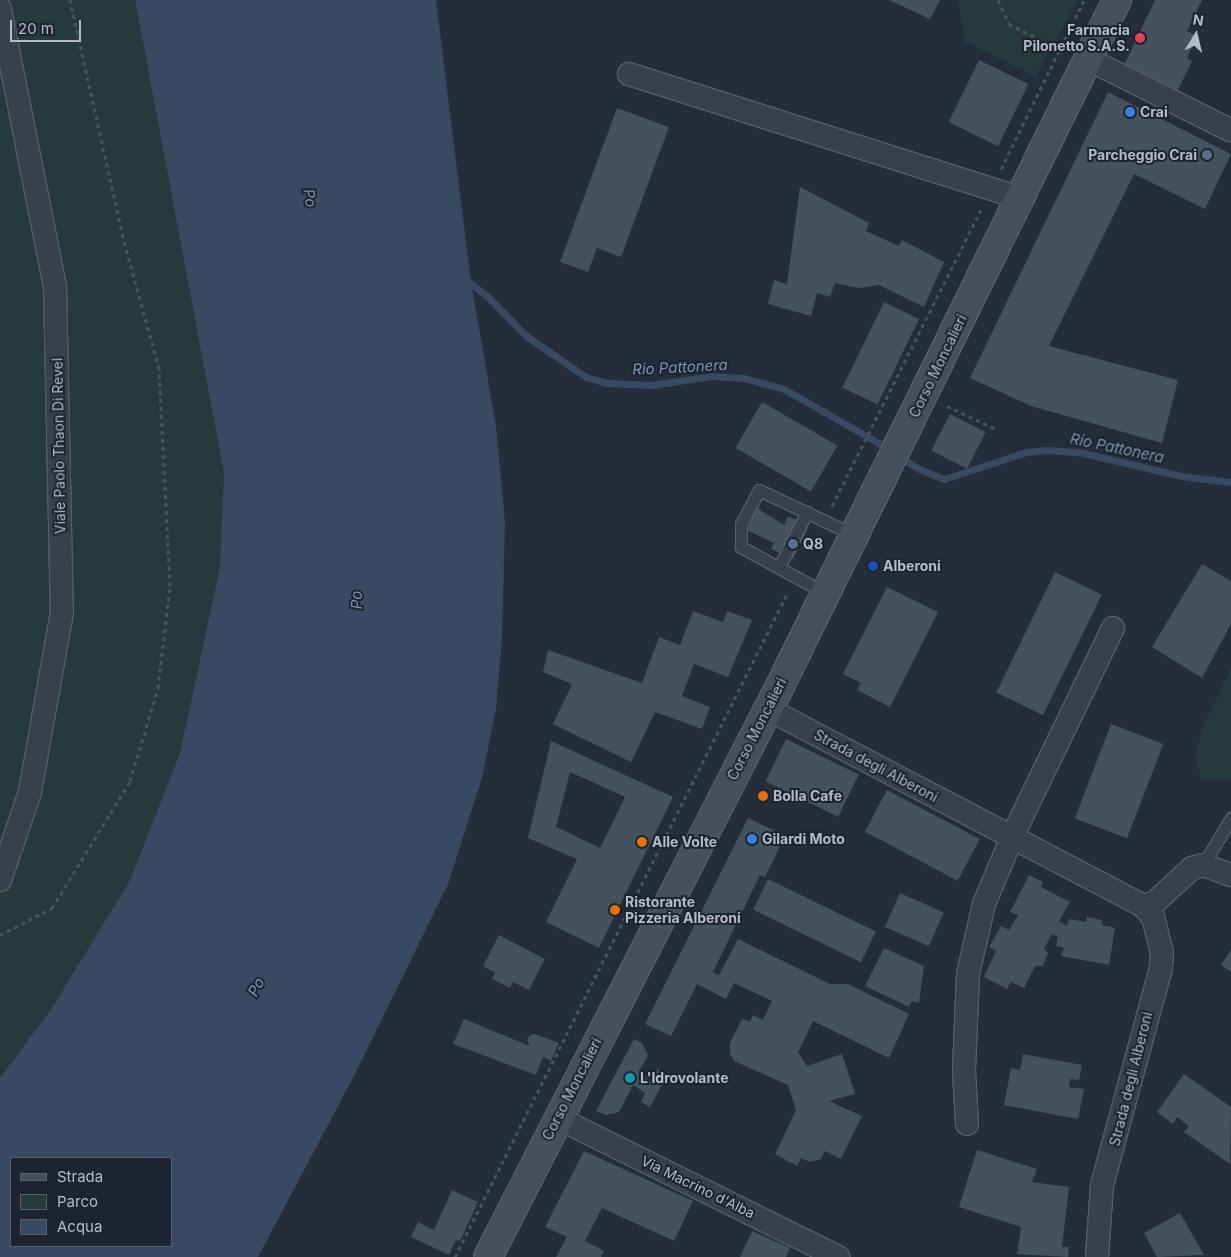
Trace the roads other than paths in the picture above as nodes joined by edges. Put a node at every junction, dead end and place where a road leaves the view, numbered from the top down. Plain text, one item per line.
1 (1117, 0) edge
2 (0, 9) edge
3 (1088, 59) junction
4 (629, 74) dead end
5 (1230, 130) edge
6 (1020, 198) junction
7 (807, 512) junction
8 (855, 535) junction
9 (779, 567) junction
10 (825, 593) junction
11 (1113, 628) dead end
12 (768, 709) junction
13 (1231, 818) edge
14 (1012, 837) junction
15 (1203, 864) junction
16 (1231, 875) edge
17 (0, 880) edge
18 (1143, 906) junction
19 (558, 1118) junction
20 (968, 1124) dead end
21 (488, 1257) edge
22 (838, 1257) edge
23 (1097, 1257) edge

1 - 3 main road, Corso Moncalieri
2 - 17 street, Viale Paolo Thaon Di Revel
3 - 5 street
3 - 6 main road, Corso Moncalieri
4 - 6 street
6 - 8 main road, Corso Moncalieri
7 - 8 lane
7 - 9 lane
7 - 9 lane
8 - 10 main road, Corso Moncalieri
9 - 10 lane
10 - 12 main road, Corso Moncalieri
11 - 14 street
12 - 14 street, Strada degli Alberoni
12 - 19 main road, Corso Moncalieri
13 - 15 lane
14 - 18 street, Strada degli Alberoni
14 - 20 street
15 - 16 street
15 - 18 street
18 - 23 street, Strada degli Alberoni
19 - 21 main road, Corso Moncalieri
19 - 22 street, Via Macrino d'Alba

